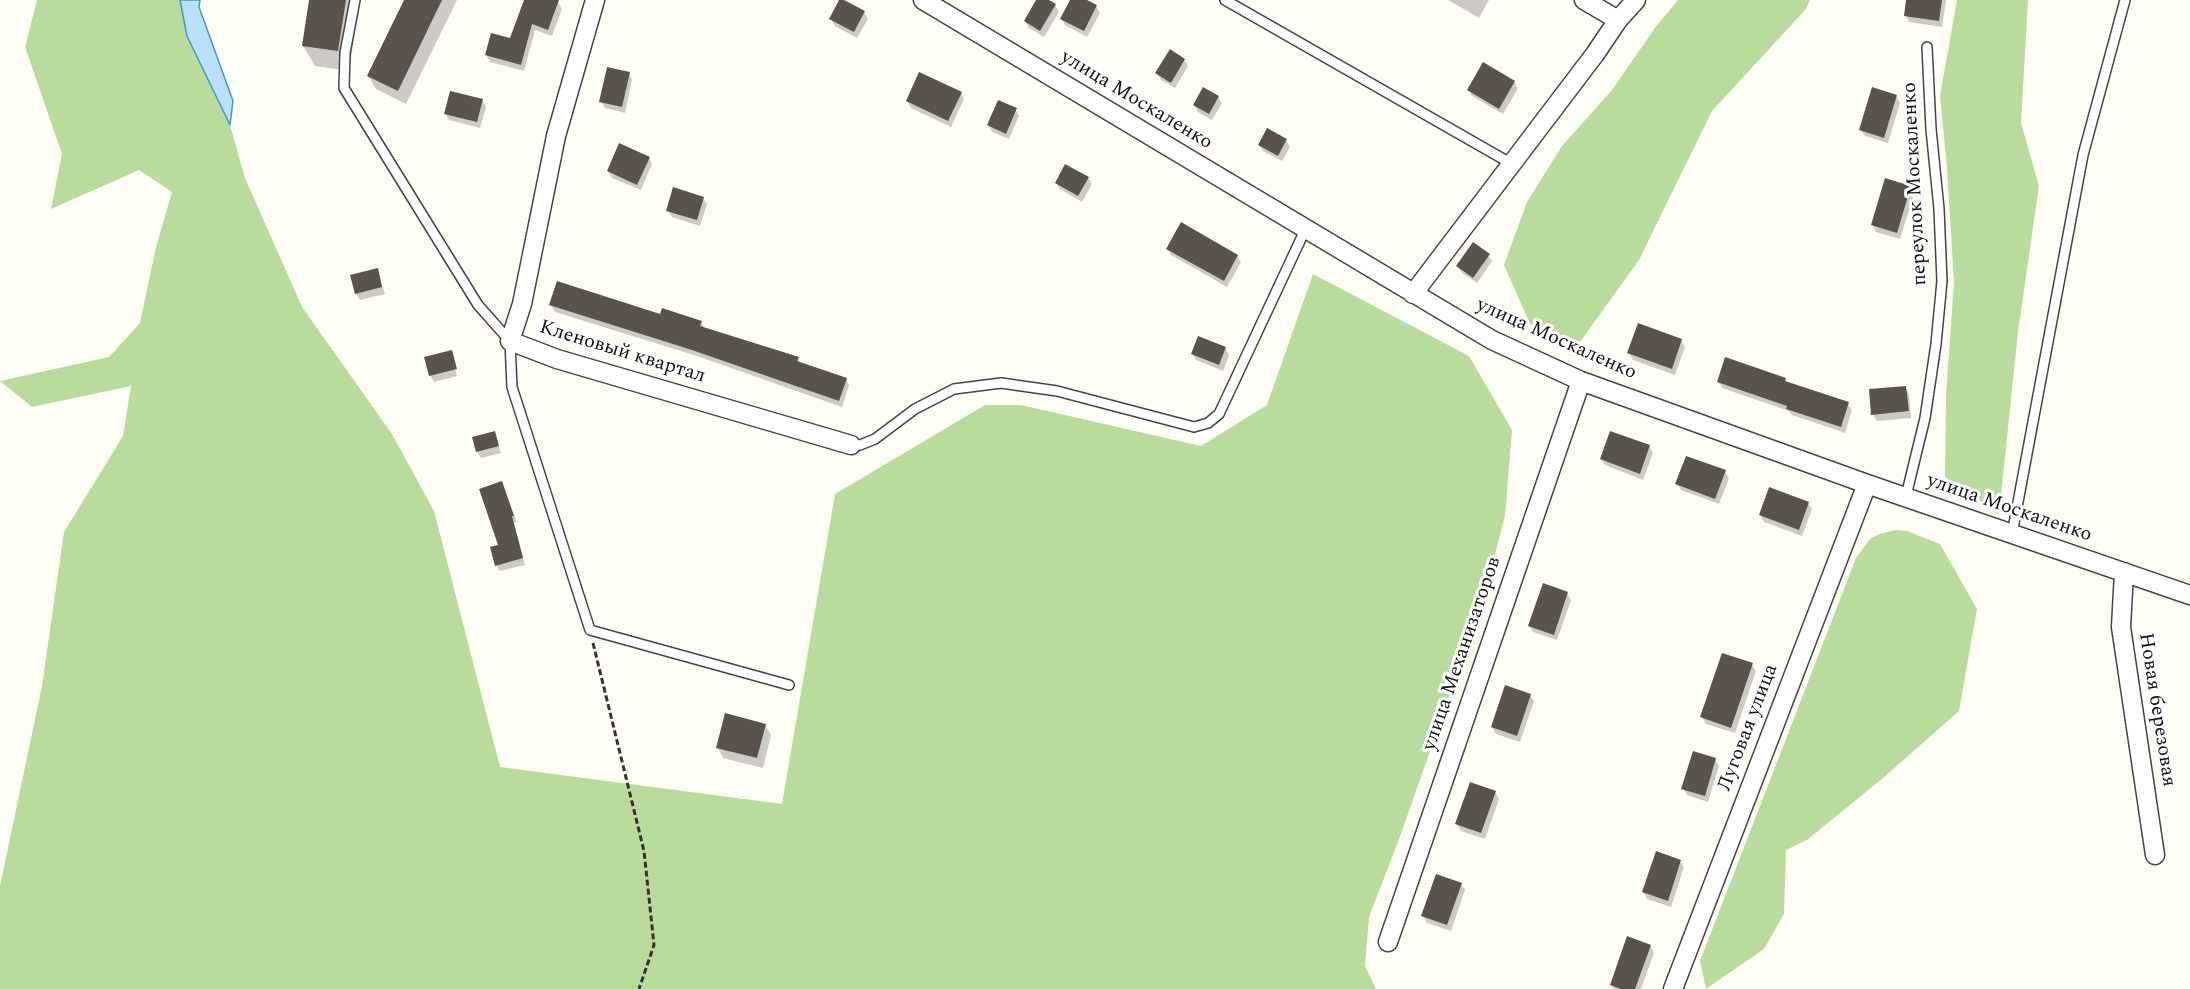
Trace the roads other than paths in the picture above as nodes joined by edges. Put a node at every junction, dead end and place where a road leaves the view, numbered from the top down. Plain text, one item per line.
1 (354, 0) edge
2 (595, 0) edge
3 (923, 0) edge
4 (1225, 0) edge
5 (1584, 0) edge
6 (1636, 0) edge
7 (2125, 0) edge
8 (1618, 20) junction
9 (1927, 47) dead end
10 (1512, 164) junction
11 (1306, 228) junction
12 (1413, 294) junction
13 (510, 341) junction
14 (1581, 381) junction
15 (850, 445) joint
16 (1867, 484) junction
17 (1906, 496) junction
18 (2013, 534) junction
19 (2124, 572) junction
20 (2190, 595) edge
21 (789, 685) dead end
22 (2155, 855) dead end
23 (1388, 942) dead end
24 (1673, 989) edge

1 - 13 lane
2 - 13 street, Кленовый квартал
3 - 11 street, улица Москаленко
4 - 10 lane
5 - 8 street
6 - 8 street
7 - 18 lane
8 - 10 street
9 - 17 lane, переулок Москаленко
10 - 12 street
11 - 12 street, улица Москаленко
11 - 15 lane
12 - 14 street, улица Москаленко
13 - 15 street, Кленовый квартал
13 - 21 lane
14 - 16 street, улица Москаленко
14 - 23 street, улица Механизаторов
16 - 17 street, улица Москаленко
16 - 24 street, Луговая улица
17 - 18 street, улица Москаленко
18 - 19 street, улица Москаленко
19 - 20 street, улица Москаленко
19 - 22 street, Новая березовая

